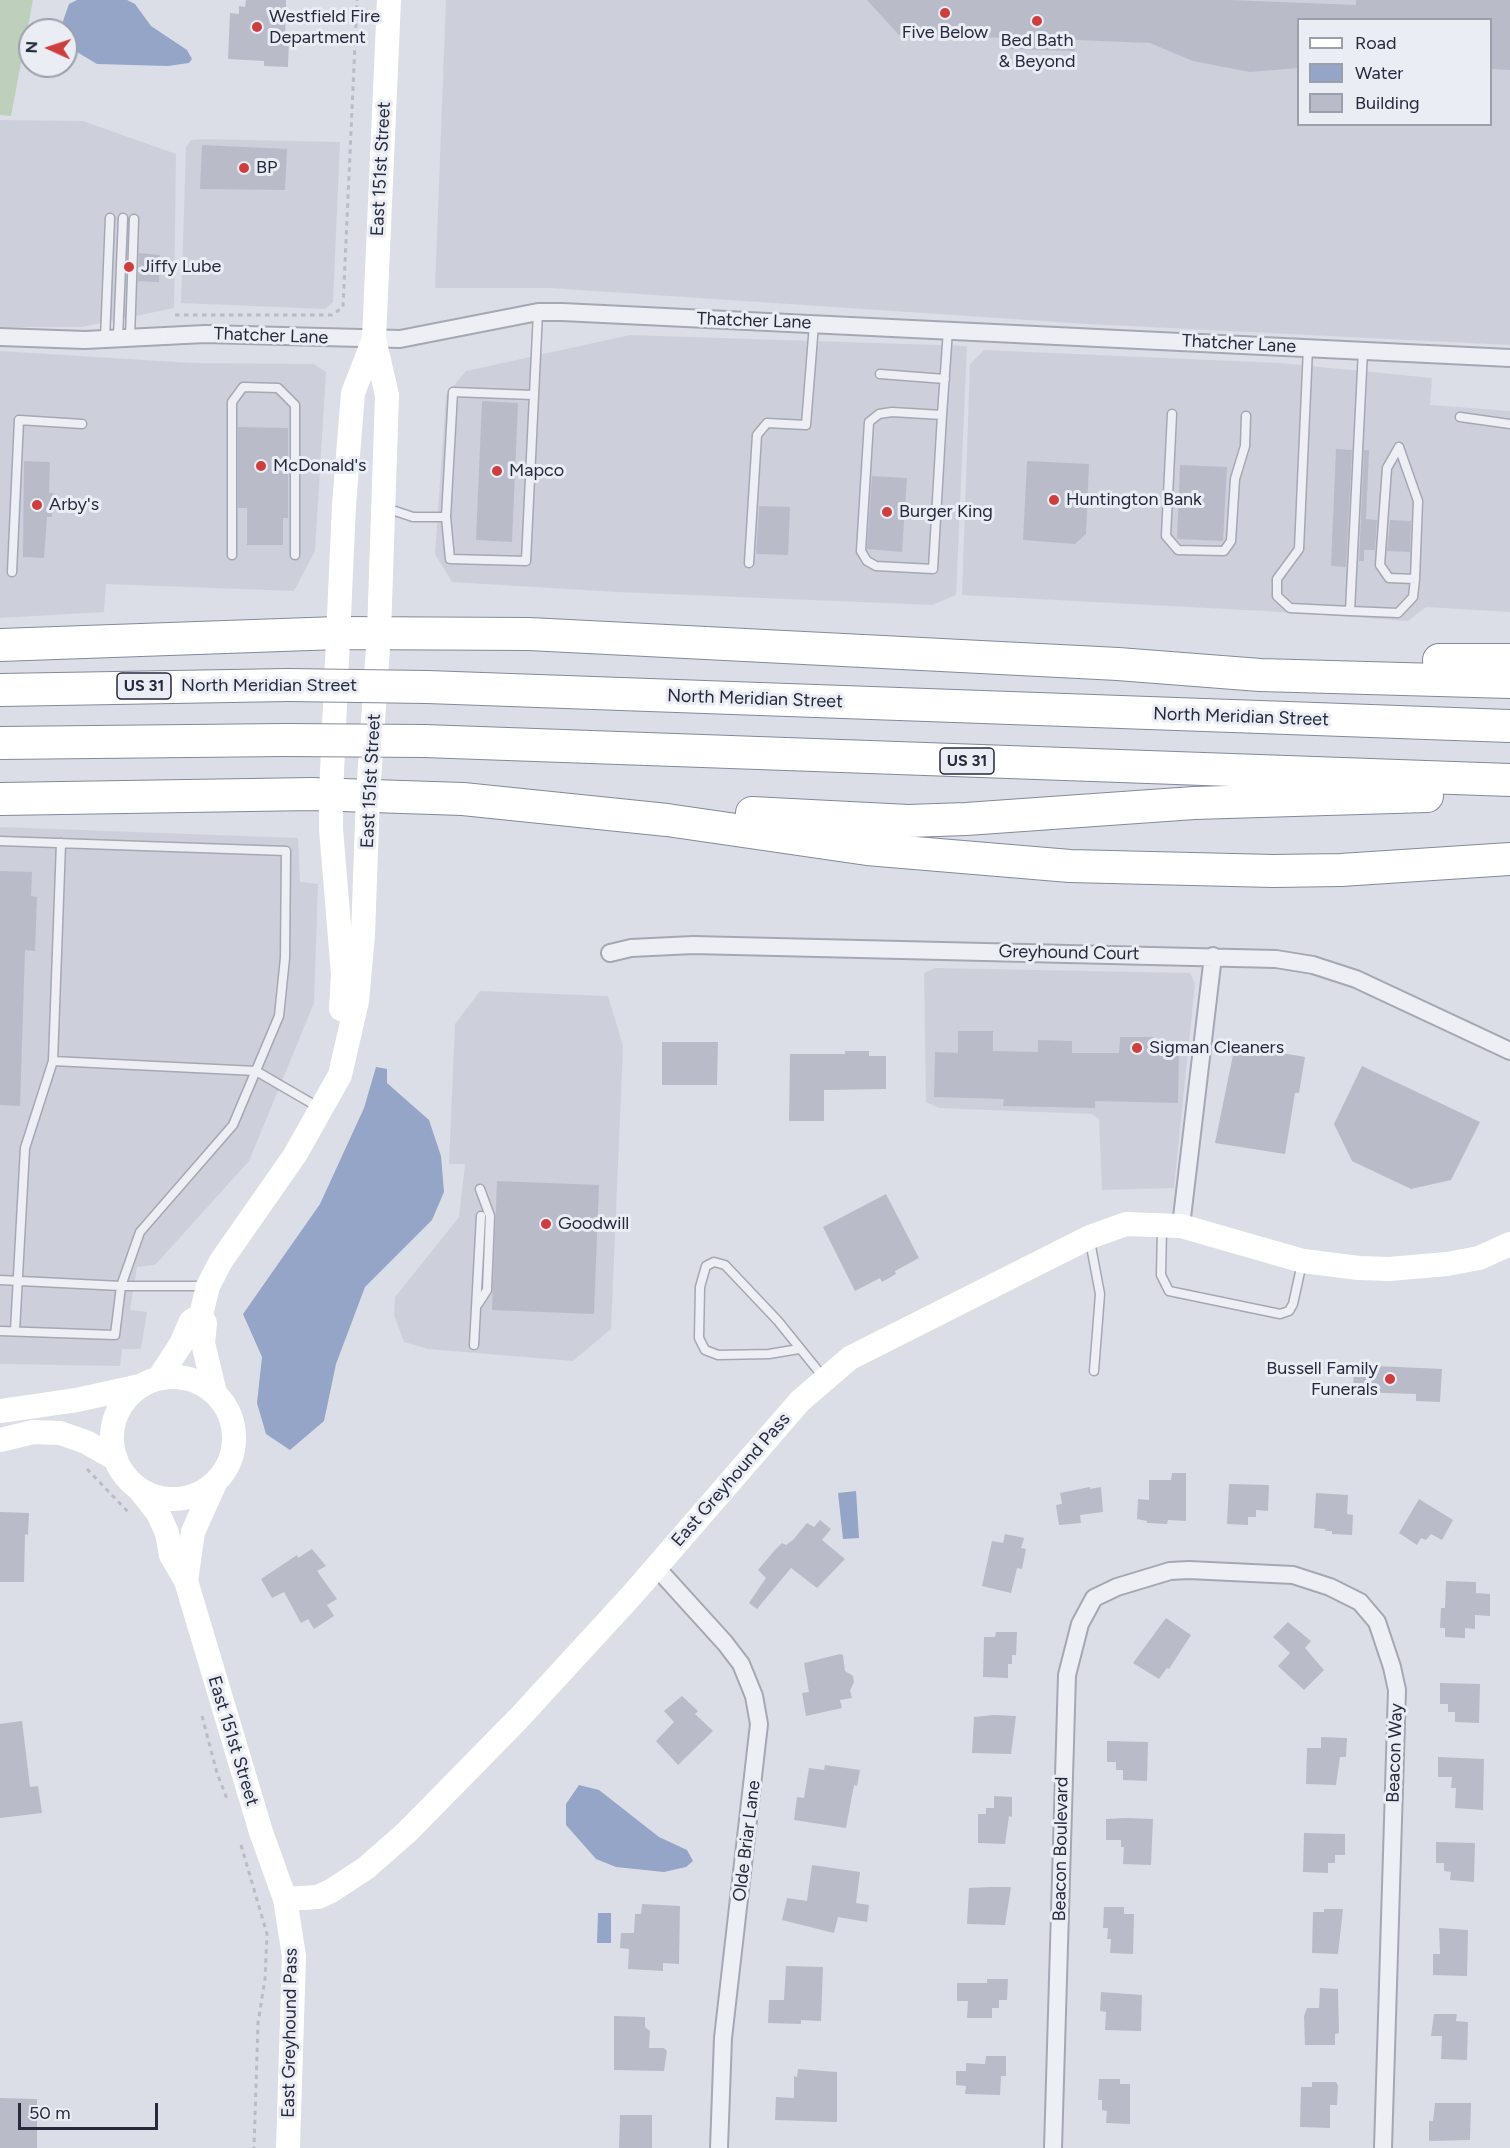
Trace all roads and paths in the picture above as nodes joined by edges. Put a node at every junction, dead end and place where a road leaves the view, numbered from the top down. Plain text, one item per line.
1 (357, 0) edge
2 (389, 0) edge
3 (110, 218) dead end
4 (123, 218) dead end
5 (134, 219) dead end
6 (538, 312) junction
7 (175, 315) dead end
8 (814, 324) junction
9 (948, 330) junction
10 (0, 337) edge
11 (118, 339) junction
12 (374, 339) junction
13 (1308, 348) junction
14 (1363, 350) junction
15 (1510, 358) edge
16 (880, 374) dead end
17 (945, 379) junction
18 (533, 395) junction
19 (1172, 414) dead end
20 (942, 415) junction
21 (1246, 416) dead end
22 (1460, 417) dead end
23 (82, 424) dead end
24 (1510, 424) edge
25 (383, 506) junction
26 (446, 517) junction
27 (232, 555) dead end
28 (295, 555) dead end
29 (749, 563) dead end
30 (12, 572) dead end
31 (1415, 579) junction
32 (1350, 611) junction
33 (338, 633) junction
34 (379, 633) junction
35 (0, 645) edge
36 (1510, 660) edge
37 (1118, 664) junction
38 (1510, 682) edge
39 (0, 690) edge
40 (1510, 726) edge
41 (0, 743) edge
42 (1510, 780) edge
43 (1510, 793) edge
44 (331, 794) junction
45 (368, 795) junction
46 (0, 799) edge
47 (568, 808) junction
48 (0, 841) edge
49 (61, 843) junction
50 (1510, 859) edge
51 (1410, 866) junction
52 (1510, 872) edge
53 (610, 953) dead end
54 (1213, 956) junction
55 (1510, 1051) edge
56 (53, 1061) junction
57 (256, 1071) junction
58 (320, 1108) junction
59 (480, 1189) dead end
60 (481, 1216) dead end
61 (1172, 1225) junction
62 (1090, 1237) junction
63 (1510, 1244) edge
64 (1303, 1261) junction
65 (0, 1280) edge
66 (18, 1281) junction
67 (122, 1286) junction
68 (208, 1286) junction
69 (477, 1305) junction
70 (201, 1315) junction
71 (0, 1330) edge
72 (15, 1331) junction
73 (474, 1345) dead end
74 (799, 1349) junction
75 (1094, 1371) dead end
76 (824, 1378) junction
77 (149, 1382) junction
78 (215, 1393) junction
79 (0, 1411) edge
80 (0, 1440) edge
81 (116, 1460) junction
82 (84, 1466) dead end
83 (215, 1483) junction
84 (139, 1489) junction
85 (137, 1522) dead end
86 (656, 1568) junction
87 (186, 1581) junction
88 (1133, 1583) joint
89 (201, 1708) dead end
90 (230, 1807) dead end
91 (240, 1842) dead end
92 (285, 1899) junction
93 (254, 2148) edge
94 (288, 2148) edge
95 (719, 2148) edge
96 (1053, 2148) edge
97 (1383, 2148) edge

1 - 7 path
2 - 12 street, East 151st Street
3 - 11 lane
4 - 11 lane
5 - 11 lane
6 - 8 street, Thatcher Lane
6 - 12 street, Thatcher Lane
6 - 18 lane
8 - 9 street, Thatcher Lane
8 - 29 lane
9 - 13 street, Thatcher Lane
9 - 17 lane
10 - 11 street, Thatcher Lane
11 - 12 street, Thatcher Lane
12 - 25 street, East 151st Street
12 - 33 street, East 151st Street
13 - 14 street, Thatcher Lane
13 - 32 lane
14 - 15 street, Thatcher Lane
14 - 32 lane
16 - 17 lane
17 - 20 lane
18 - 26 lane
18 - 26 lane
19 - 21 lane
20 - 20 lane
22 - 24 lane
23 - 30 lane
25 - 26 lane
25 - 34 street, East 151st Street
27 - 28 lane
31 - 31 lane
31 - 32 lane
33 - 34 highway
33 - 35 highway
33 - 44 street, East 151st Street
34 - 37 highway
34 - 45 street, East 151st Street
36 - 37 highway
37 - 38 highway
39 - 40 highway, North Meridian Street / US 31, bridge
41 - 42 highway, US 31, bridge
43 - 47 highway
44 - 45 highway
44 - 46 highway
44 - 58 street, East 151st Street
45 - 47 highway
45 - 58 street, East 151st Street
47 - 51 highway
48 - 49 lane
49 - 56 lane
49 - 57 lane
50 - 51 highway
51 - 52 highway
53 - 54 street, Greyhound Court
54 - 55 street, Greyhound Court
54 - 61 street
56 - 57 lane
56 - 66 lane
57 - 58 lane
57 - 67 lane
58 - 68 street, East 151st Street
59 - 69 lane
60 - 69 lane
61 - 62 street, East Greyhound Pass
61 - 64 street, East Greyhound Pass
61 - 64 lane
62 - 75 lane
62 - 76 street, East Greyhound Pass
63 - 64 street, East Greyhound Pass
65 - 66 lane
66 - 67 lane
66 - 72 lane
67 - 68 lane
67 - 72 lane
68 - 70 street, East 151st Street
69 - 73 lane
70 - 77 street, East 151st Street
70 - 78 street, East 151st Street
71 - 72 lane
74 - 74 lane
74 - 76 lane
76 - 86 street, East Greyhound Pass
77 - 78 street
77 - 79 street
77 - 81 street
78 - 83 street
80 - 81 street
81 - 84 street
82 - 85 path
83 - 84 street
83 - 87 street, East 151st Street
84 - 87 street, East 151st Street
86 - 92 street, East Greyhound Pass
86 - 95 street, Olde Briar Lane
87 - 92 street, East 151st Street
88 - 96 street, Beacon Boulevard
88 - 97 street, Beacon Way
89 - 90 path
91 - 93 path
92 - 94 street, East Greyhound Pass

